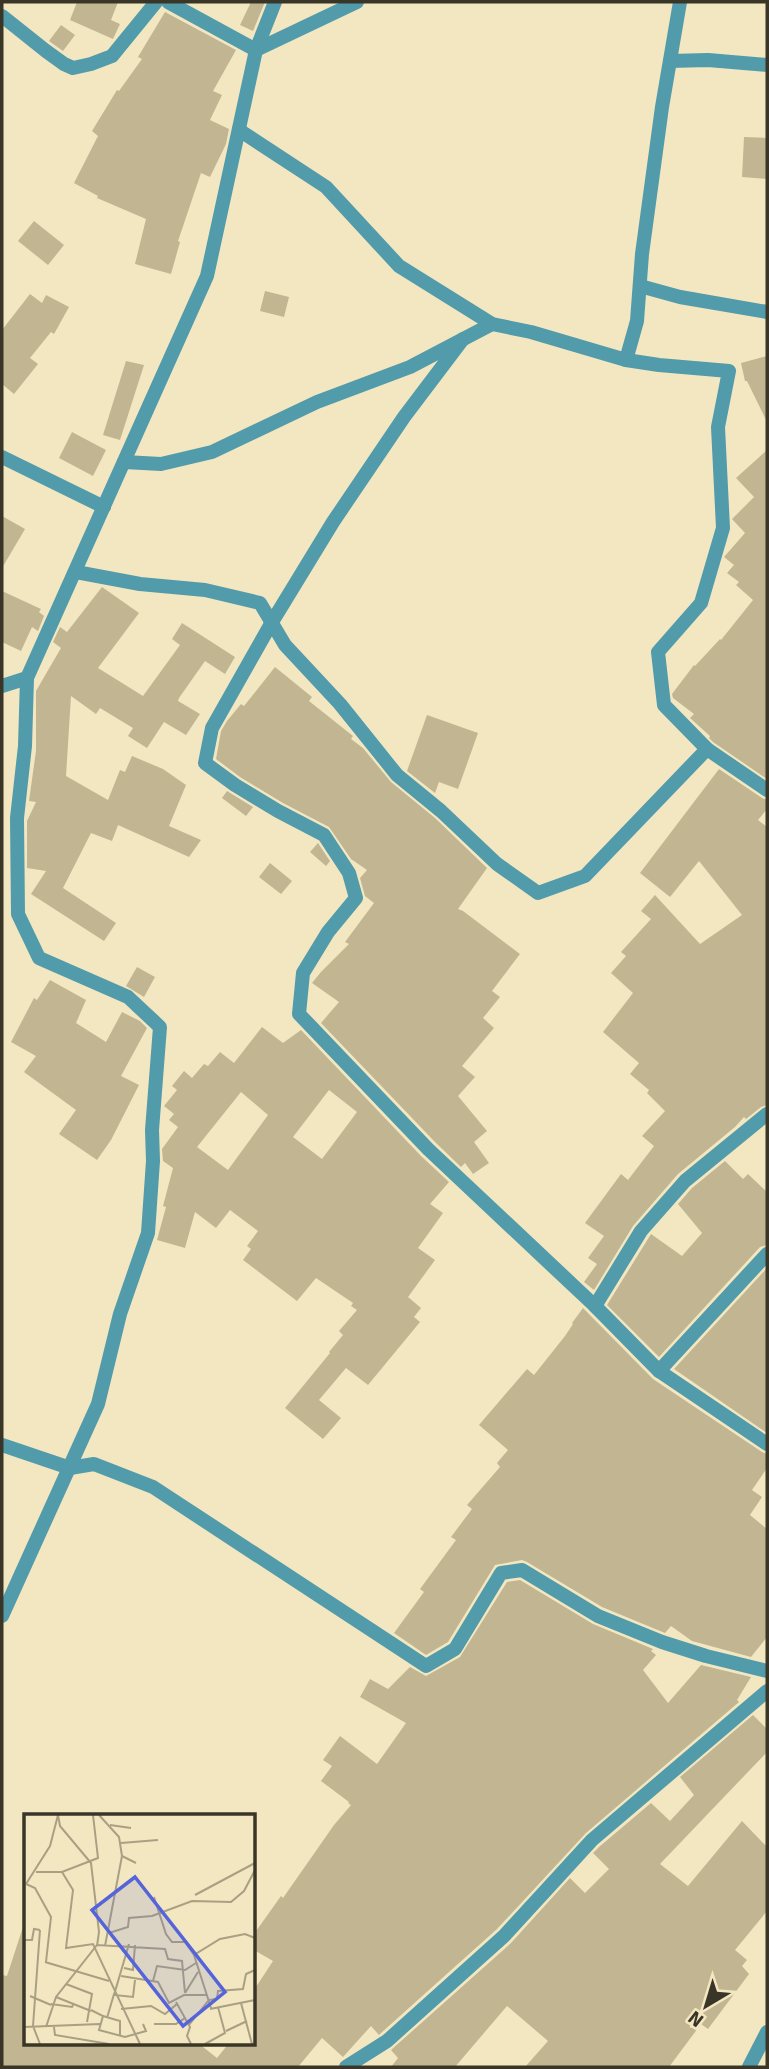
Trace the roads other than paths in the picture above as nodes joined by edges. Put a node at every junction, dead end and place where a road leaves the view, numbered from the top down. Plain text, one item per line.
1 (156, 2) edge
2 (168, 2) edge
3 (275, 2) edge
4 (357, 2) edge
5 (680, 2) edge
6 (2, 16) edge
7 (256, 50) junction
8 (670, 61) junction
9 (767, 65) edge
10 (239, 130) junction
11 (640, 286) junction
12 (767, 312) edge
13 (492, 324) junction
14 (463, 339) junction
15 (626, 360) junction
16 (2, 457) edge
17 (124, 462) junction
18 (104, 507) junction
19 (76, 572) junction
20 (272, 622) junction
21 (27, 678) junction
22 (2, 686) edge
23 (707, 749) junction
24 (767, 790) edge
25 (767, 1114) edge
26 (767, 1254) edge
27 (595, 1306) junction
28 (659, 1371) junction
29 (767, 1444) edge
30 (2, 1445) edge
31 (70, 1468) junction
32 (2, 1616) edge
33 (767, 1671) edge
34 (767, 1690) edge
35 (767, 2032) edge
36 (346, 2067) edge
37 (749, 2067) edge

1 - 6 street
2 - 7 street
3 - 7 street
4 - 7 street
5 - 8 street
7 - 10 street
8 - 9 street
8 - 11 street
10 - 13 street
10 - 17 street
11 - 12 street
11 - 15 street
13 - 14 street
13 - 15 street
14 - 17 street
14 - 20 street
15 - 23 street
16 - 18 street
17 - 18 street
18 - 19 street
19 - 20 street
19 - 21 street
20 - 23 street
20 - 27 street
21 - 22 street
21 - 31 street
23 - 24 street
25 - 27 street
26 - 28 street
27 - 28 street
28 - 29 street
30 - 31 street
31 - 32 street
31 - 33 street
34 - 36 street
35 - 37 street

